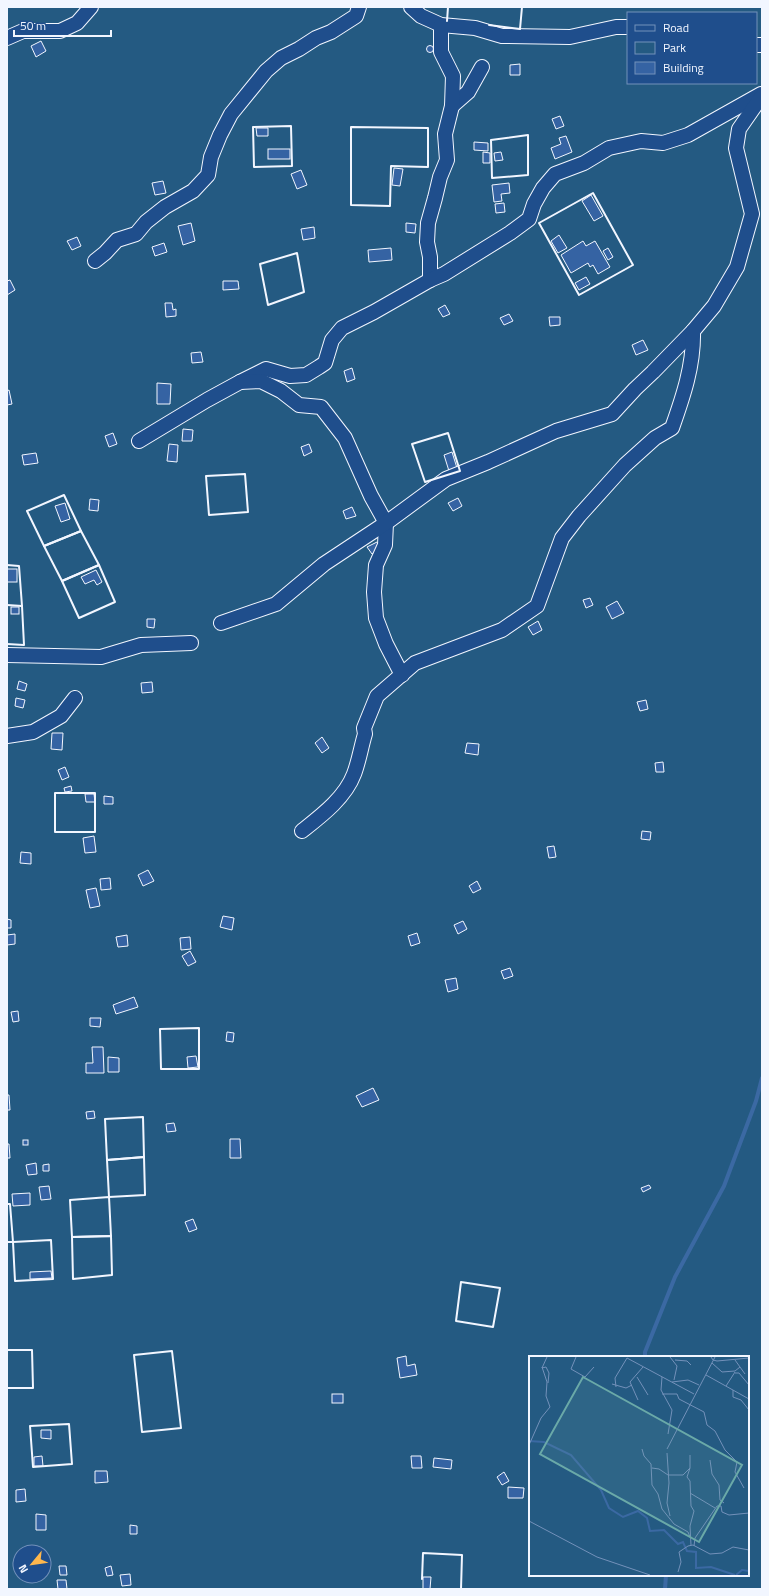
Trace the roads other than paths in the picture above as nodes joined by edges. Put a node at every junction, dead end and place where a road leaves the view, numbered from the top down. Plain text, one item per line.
1 (91, 7) edge
2 (359, 7) edge
3 (411, 7) edge
4 (441, 26) junction
5 (627, 27) edge
6 (7, 38) edge
7 (482, 68) dead end
8 (762, 95) edge
9 (452, 106) junction
10 (95, 261) dead end
11 (430, 280) junction
12 (693, 331) junction
13 (240, 382) junction
14 (139, 441) dead end
15 (386, 523) junction
16 (221, 623) dead end
17 (191, 643) dead end
18 (7, 655) edge
19 (402, 675) junction
20 (75, 698) dead end
21 (7, 736) edge
22 (302, 831) dead end

1 - 6 street
2 - 10 street
3 - 4 street
4 - 5 street
4 - 9 street
7 - 9 street
8 - 11 street
8 - 12 street
9 - 11 street
11 - 13 street
12 - 15 street
12 - 19 street
13 - 14 street
13 - 15 street
15 - 16 street
15 - 19 street
17 - 18 street
19 - 22 street
20 - 21 street

